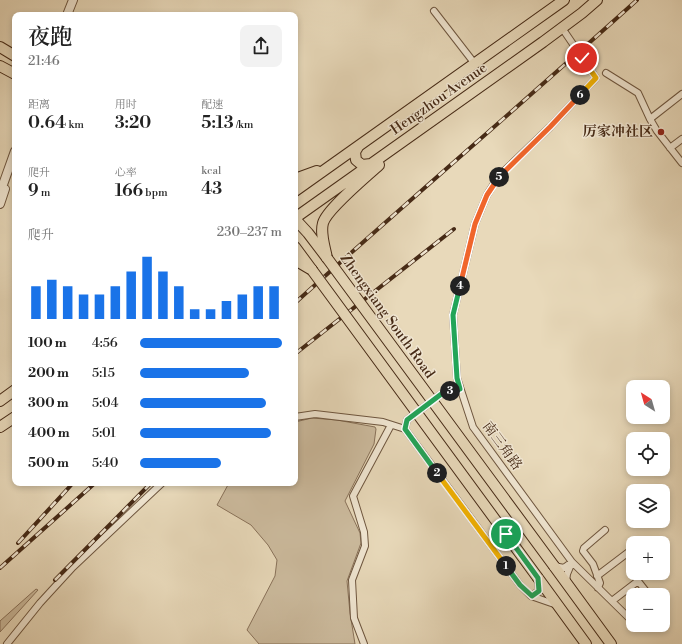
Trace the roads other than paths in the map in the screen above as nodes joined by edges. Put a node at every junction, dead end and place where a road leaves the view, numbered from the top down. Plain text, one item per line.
1 (68, 0) edge
2 (73, 0) edge
3 (564, 0) edge
4 (597, 0) edge
5 (434, 10) dead end
6 (64, 12) edge
7 (68, 12) edge
8 (562, 28) junction
9 (0, 48) edge
10 (12, 54) edge
11 (475, 64) junction
12 (0, 66) edge
13 (12, 72) edge
14 (606, 73) dead end
15 (682, 94) edge
16 (650, 119) junction
17 (407, 138) junction
18 (682, 139) edge
19 (358, 146) junction
20 (670, 148) junction
21 (12, 159) edge
22 (371, 164) junction
23 (682, 164) edge
24 (332, 165) junction
25 (12, 170) edge
26 (298, 178) edge
27 (298, 189) edge
28 (0, 193) edge
29 (340, 202) junction
30 (0, 204) edge
31 (311, 206) junction
32 (298, 216) edge
33 (298, 221) edge
34 (298, 251) edge
35 (327, 258) junction
36 (298, 262) edge
37 (312, 270) junction
38 (460, 389) junction
39 (12, 392) edge
40 (0, 401) edge
41 (298, 417) edge
42 (12, 419) edge
43 (391, 425) junction
44 (0, 427) edge
45 (405, 429) junction
46 (159, 486) edge
47 (606, 530) dead end
48 (626, 554) edge
49 (572, 562) junction
50 (554, 566) junction
51 (597, 576) junction
52 (538, 578) junction
53 (566, 582) junction
54 (598, 588) junction
55 (629, 588) edge
56 (644, 588) edge
57 (626, 590) edge
58 (532, 596) junction
59 (612, 601) junction
60 (558, 606) junction
61 (626, 615) edge
62 (582, 643) edge
63 (7, 644) edge
64 (364, 644) edge
65 (611, 644) edge

1 - 6 street
2 - 7 street
3 - 11 main road, Hengzhou Avenue
4 - 8 main road, Hengzhou Avenue
5 - 11 street
8 - 17 main road, Hengzhou Avenue
8 - 38 street, 南三角路
9 - 10 main road
11 - 19 main road, Hengzhou Avenue
12 - 13 main road
14 - 16 street
15 - 16 street
16 - 20 street
17 - 22 main road, Hengzhou Avenue
17 - 29 main road
18 - 20 street
19 - 22 main road
19 - 24 main road, Hengzhou Avenue
20 - 23 street
21 - 28 street
22 - 31 main road, Hengzhou Avenue
24 - 26 main road
24 - 27 main road, Hengzhou Avenue
25 - 30 street
29 - 31 main road
29 - 35 main road
31 - 32 main road, Hengzhou Avenue
33 - 35 main road, Zhengxiang South Road
34 - 37 main road
35 - 50 main road, Zhengxiang South Road, bridge
36 - 37 main road
37 - 52 main road, bridge
38 - 45 street
38 - 49 street, 南三角路
39 - 40 main road
41 - 43 street
42 - 44 main road
43 - 45 street
43 - 64 street
45 - 58 street
46 - 63 street
47 - 51 street
48 - 51 street
49 - 50 street
49 - 53 street
49 - 54 street, 南三角路
50 - 53 main road, Zhengxiang South Road
51 - 54 street
52 - 58 street
52 - 60 main road
53 - 65 main road, Zhengxiang South Road
54 - 59 street, 南三角路
55 - 56 street
57 - 59 street
58 - 60 street
59 - 61 street, 南三角路
60 - 62 main road

